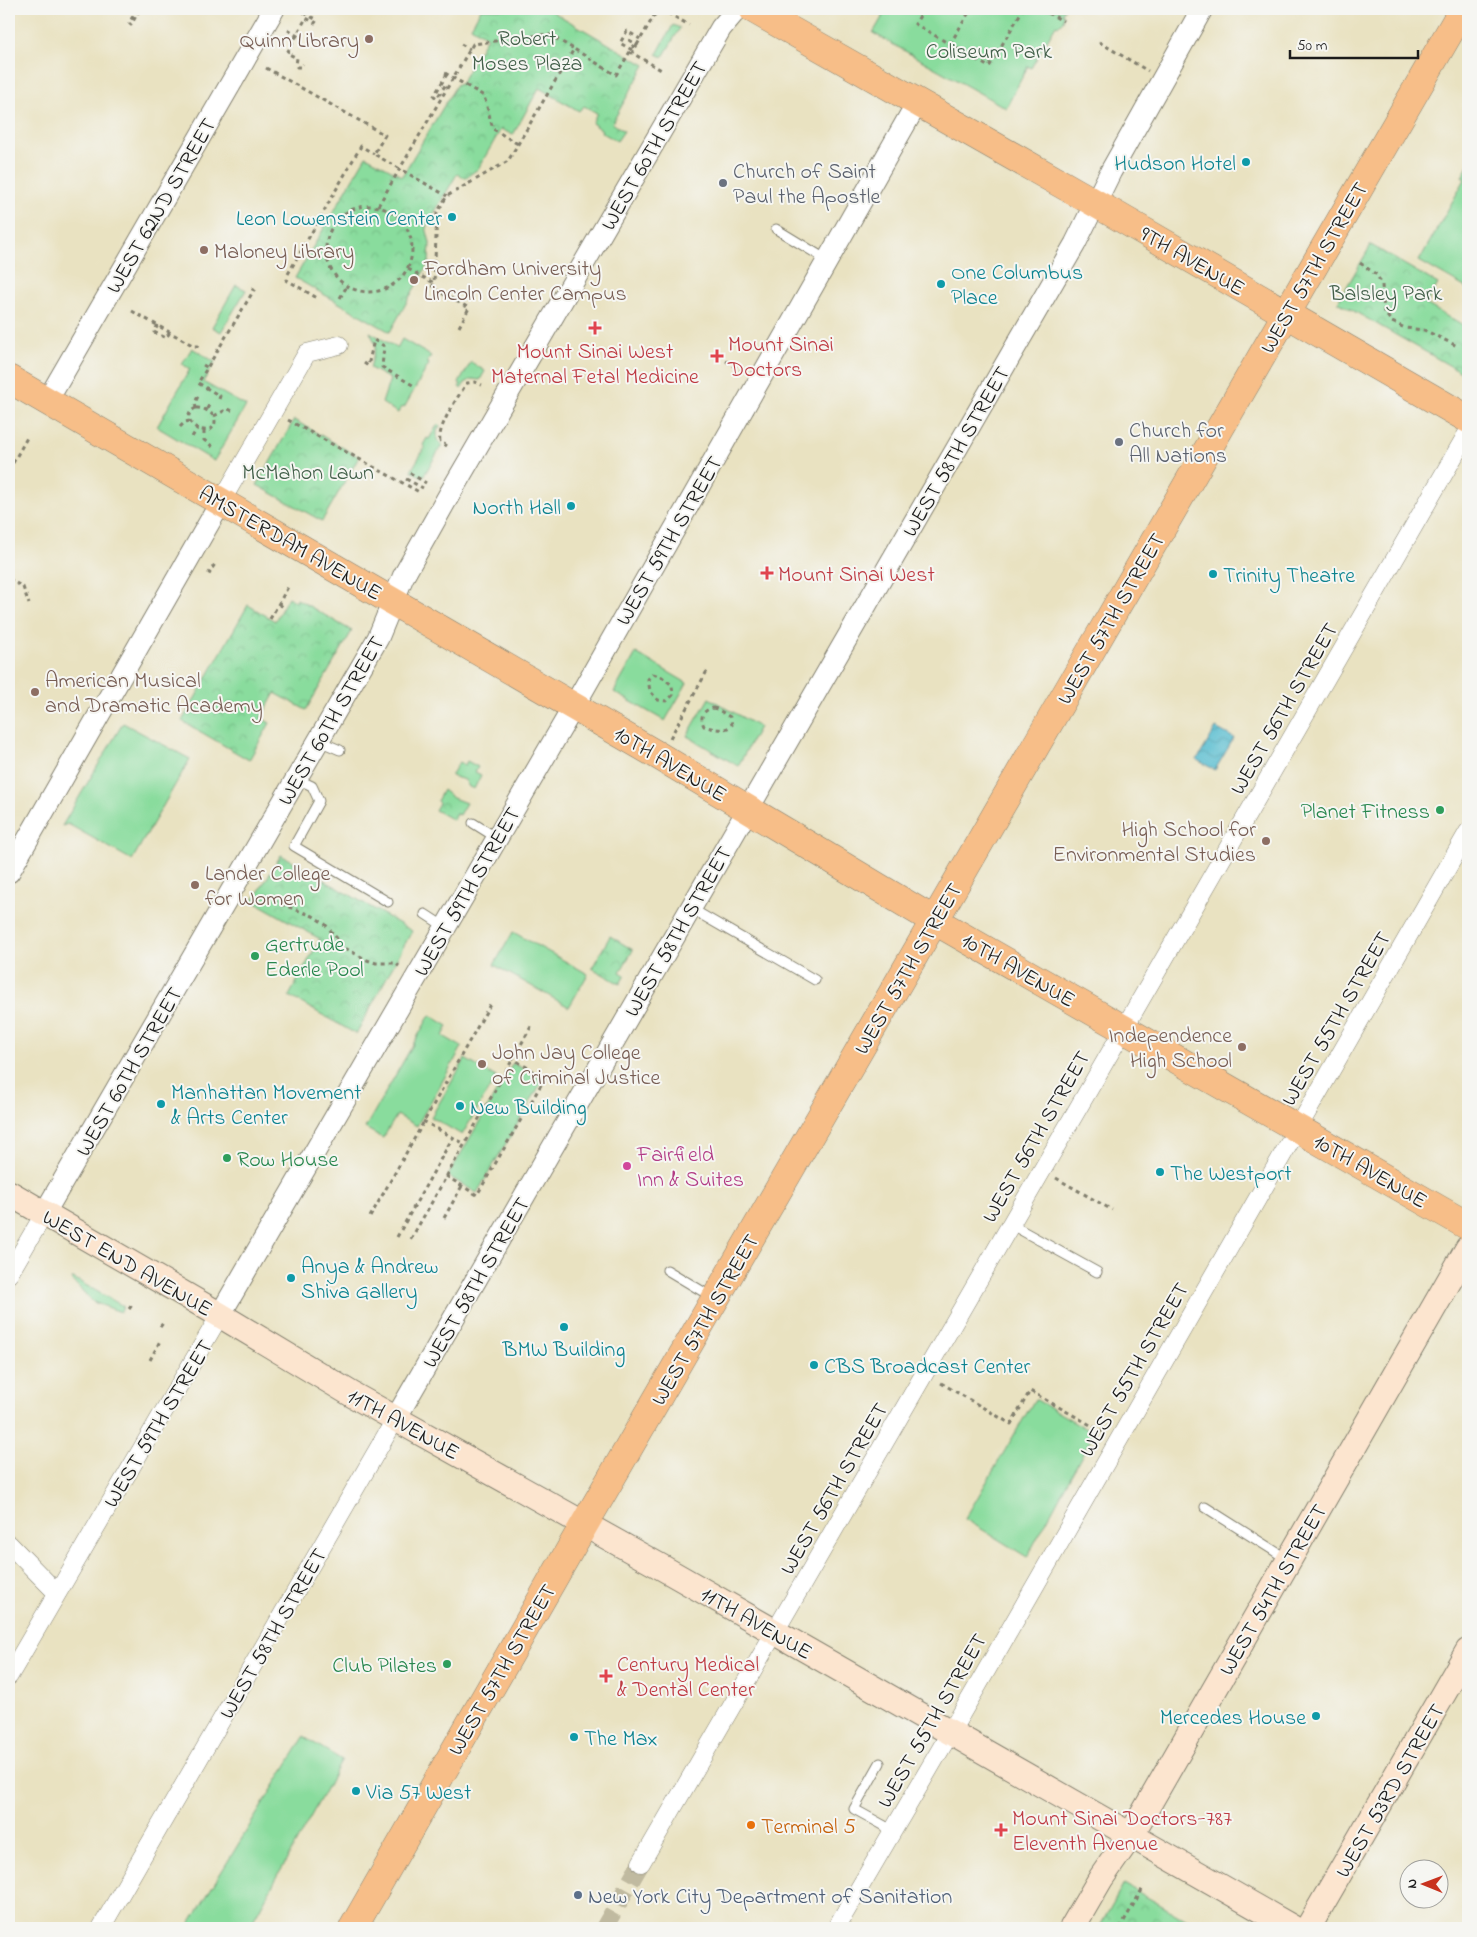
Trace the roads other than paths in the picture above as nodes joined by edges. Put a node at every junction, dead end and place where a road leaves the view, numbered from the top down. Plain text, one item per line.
1 (274, 9) edge
2 (737, 9) edge
3 (753, 9) edge
4 (1202, 9) edge
5 (1463, 9) edge
6 (917, 103) junction
7 (1095, 203) junction
8 (776, 229) dead end
9 (827, 261) junction
10 (1286, 314) junction
11 (340, 345) dead end
12 (9, 379) edge
13 (47, 401) junction
14 (1468, 419) edge
15 (1468, 432) edge
16 (221, 502) junction
17 (393, 601) junction
18 (574, 706) junction
19 (319, 741) junction
20 (340, 750) dead end
21 (297, 779) junction
22 (747, 808) junction
23 (473, 823) dead end
24 (1468, 832) edge
25 (497, 838) junction
26 (9, 872) edge
27 (388, 902) dead end
28 (690, 908) junction
29 (425, 914) dead end
30 (935, 920) junction
31 (446, 927) junction
32 (815, 980) dead end
33 (1123, 1029) junction
34 (1297, 1128) junction
35 (9, 1193) edge
36 (44, 1214) junction
37 (1010, 1224) junction
38 (1468, 1226) edge
39 (1468, 1248) edge
40 (667, 1270) dead end
41 (1097, 1272) dead end
42 (9, 1274) edge
43 (716, 1299) junction
44 (220, 1315) junction
45 (396, 1418) junction
46 (1204, 1507) dead end
47 (584, 1525) junction
48 (9, 1544) edge
49 (1289, 1560) junction
50 (57, 1593) junction
51 (776, 1634) junction
52 (1468, 1651) edge
53 (9, 1676) edge
54 (949, 1731) junction
55 (880, 1763) dead end
56 (892, 1830) junction
57 (1131, 1835) junction
58 (641, 1863) tunnel mouth
59 (358, 1925) edge
60 (101, 1928) edge
61 (836, 1928) edge
62 (1072, 1928) edge
63 (1293, 1928) edge
64 (1308, 1928) edge

1 - 13 street, WEST 62ND STREET
2 - 17 street, WEST 60TH STREET
3 - 6 main road, 9TH AVENUE
4 - 7 street, WEST 58TH STREET
5 - 10 main road, WEST 57TH STREET
6 - 7 main road, 9TH AVENUE
6 - 9 street, WEST 59TH STREET
7 - 10 main road, 9TH AVENUE
7 - 22 street, WEST 58TH STREET
8 - 9 lane
9 - 18 street, WEST 59TH STREET
10 - 14 main road, 9TH AVENUE
10 - 30 main road, WEST 57TH STREET
11 - 16 street
12 - 13 main road, AMSTERDAM AVENUE
13 - 16 main road, AMSTERDAM AVENUE
15 - 33 street, WEST 56TH STREET
16 - 17 main road, AMSTERDAM AVENUE
16 - 26 street
17 - 18 main road, AMSTERDAM AVENUE
17 - 19 street, WEST 60TH STREET
18 - 22 main road, 10TH AVENUE
18 - 25 street, WEST 59TH STREET
19 - 20 lane
19 - 21 street, WEST 60TH STREET
21 - 27 lane
21 - 36 street, WEST 60TH STREET
22 - 28 street, WEST 58TH STREET
22 - 30 main road, 10TH AVENUE
23 - 25 lane
24 - 34 street, WEST 55TH STREET
25 - 31 street, WEST 59TH STREET
28 - 32 lane
28 - 45 street, WEST 58TH STREET
29 - 31 lane
30 - 33 main road, 10TH AVENUE
30 - 43 main road, WEST 57TH STREET
31 - 44 street, WEST 59TH STREET
33 - 34 main road, 10TH AVENUE
33 - 37 street, WEST 56TH STREET
34 - 38 main road, 10TH AVENUE
34 - 54 street, WEST 55TH STREET
35 - 36 main road, WEST END AVENUE
36 - 42 street, WEST 60TH STREET
36 - 44 main road, WEST END AVENUE
37 - 41 lane
37 - 51 street, WEST 56TH STREET
39 - 49 main road, WEST 54TH STREET
40 - 43 lane
43 - 47 main road, WEST 57TH STREET
44 - 45 main road, 11TH AVENUE
44 - 50 street, WEST 59TH STREET
45 - 47 main road, 11TH AVENUE
45 - 60 street, WEST 58TH STREET
46 - 49 lane
47 - 51 main road, 11TH AVENUE
47 - 59 main road, WEST 57TH STREET
48 - 50 street
49 - 57 main road, WEST 54TH STREET
50 - 53 street, WEST 59TH STREET
51 - 54 main road, 11TH AVENUE
51 - 58 street, WEST 56TH STREET
52 - 64 main road, WEST 53RD STREET
54 - 56 street, WEST 55TH STREET
54 - 57 main road, 11TH AVENUE
55 - 56 lane
56 - 61 street, WEST 55TH STREET
57 - 62 main road, WEST 54TH STREET
57 - 63 main road, 11TH AVENUE

